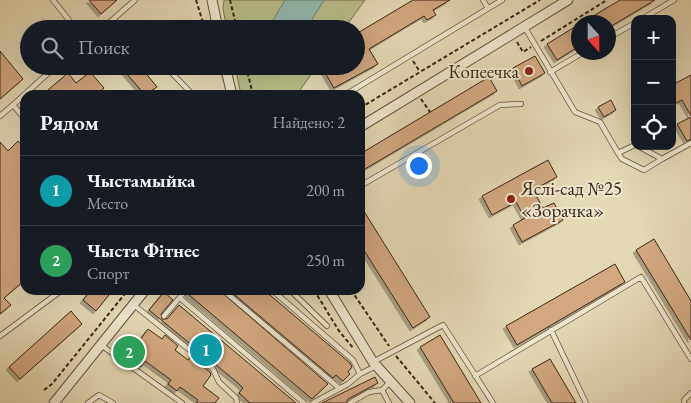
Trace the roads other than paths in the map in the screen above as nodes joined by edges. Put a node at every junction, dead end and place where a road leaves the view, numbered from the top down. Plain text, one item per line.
1 (53, 0) edge
2 (135, 0) edge
3 (212, 0) edge
4 (483, 0) edge
5 (502, 0) edge
6 (568, 0) edge
7 (674, 0) edge
8 (488, 8) junction
9 (649, 15) edge
10 (69, 20) edge
11 (112, 20) edge
12 (216, 20) edge
13 (631, 25) edge
14 (524, 26) junction
15 (616, 34) edge
16 (571, 60) edge
17 (550, 72) junction
18 (46, 75) edge
19 (174, 75) edge
20 (227, 75) edge
21 (30, 90) edge
22 (188, 90) edge
23 (231, 90) edge
24 (353, 90) edge
25 (20, 99) edge
26 (521, 104) dead end
27 (13, 105) junction
28 (20, 113) edge
29 (0, 116) edge
30 (365, 124) edge
31 (691, 143) edge
32 (631, 148) edge
33 (644, 150) edge
34 (618, 153) junction
35 (662, 159) junction
36 (365, 183) edge
37 (55, 295) edge
38 (141, 295) edge
39 (182, 295) edge
40 (229, 295) edge
41 (278, 295) edge
42 (295, 295) edge
43 (332, 295) edge
44 (180, 298) junction
45 (134, 305) junction
46 (164, 316) dead end
47 (327, 326) dead end
48 (551, 330) junction
49 (0, 336) edge
50 (101, 344) junction
51 (691, 359) edge
52 (374, 364) junction
53 (360, 374) junction
54 (475, 376) junction
55 (390, 382) junction
56 (339, 388) junction
57 (382, 390) junction
58 (691, 393) edge
59 (54, 403) edge
60 (88, 403) edge
61 (113, 403) edge
62 (182, 403) edge
63 (237, 403) edge
64 (304, 403) edge
65 (313, 403) edge
66 (350, 403) edge
67 (389, 403) edge
68 (410, 403) edge
69 (492, 403) edge
70 (586, 403) edge
71 (684, 403) edge

1 - 10 lane
2 - 11 lane
3 - 12 street
4 - 8 lane
5 - 8 lane
6 - 14 street
7 - 9 lane
8 - 24 lane
13 - 15 lane
14 - 17 lane
14 - 30 street
16 - 17 lane
17 - 34 lane
18 - 21 lane
19 - 22 lane
20 - 23 street
25 - 27 lane
26 - 36 lane
27 - 28 lane
27 - 29 lane
31 - 35 lane
32 - 34 lane
33 - 35 lane
34 - 35 lane
37 - 49 lane
38 - 45 street
39 - 44 lane
40 - 56 lane
41 - 53 lane
42 - 47 lane
43 - 52 street
44 - 46 lane
44 - 64 lane
45 - 50 street
45 - 63 lane
48 - 51 lane
48 - 54 lane
48 - 70 lane
50 - 59 street
50 - 62 lane
52 - 53 lane
52 - 54 lane
52 - 55 street
53 - 56 lane
54 - 69 lane
55 - 57 lane
55 - 68 street
56 - 65 lane
57 - 66 lane
57 - 67 lane
58 - 71 lane
60 - 61 lane

